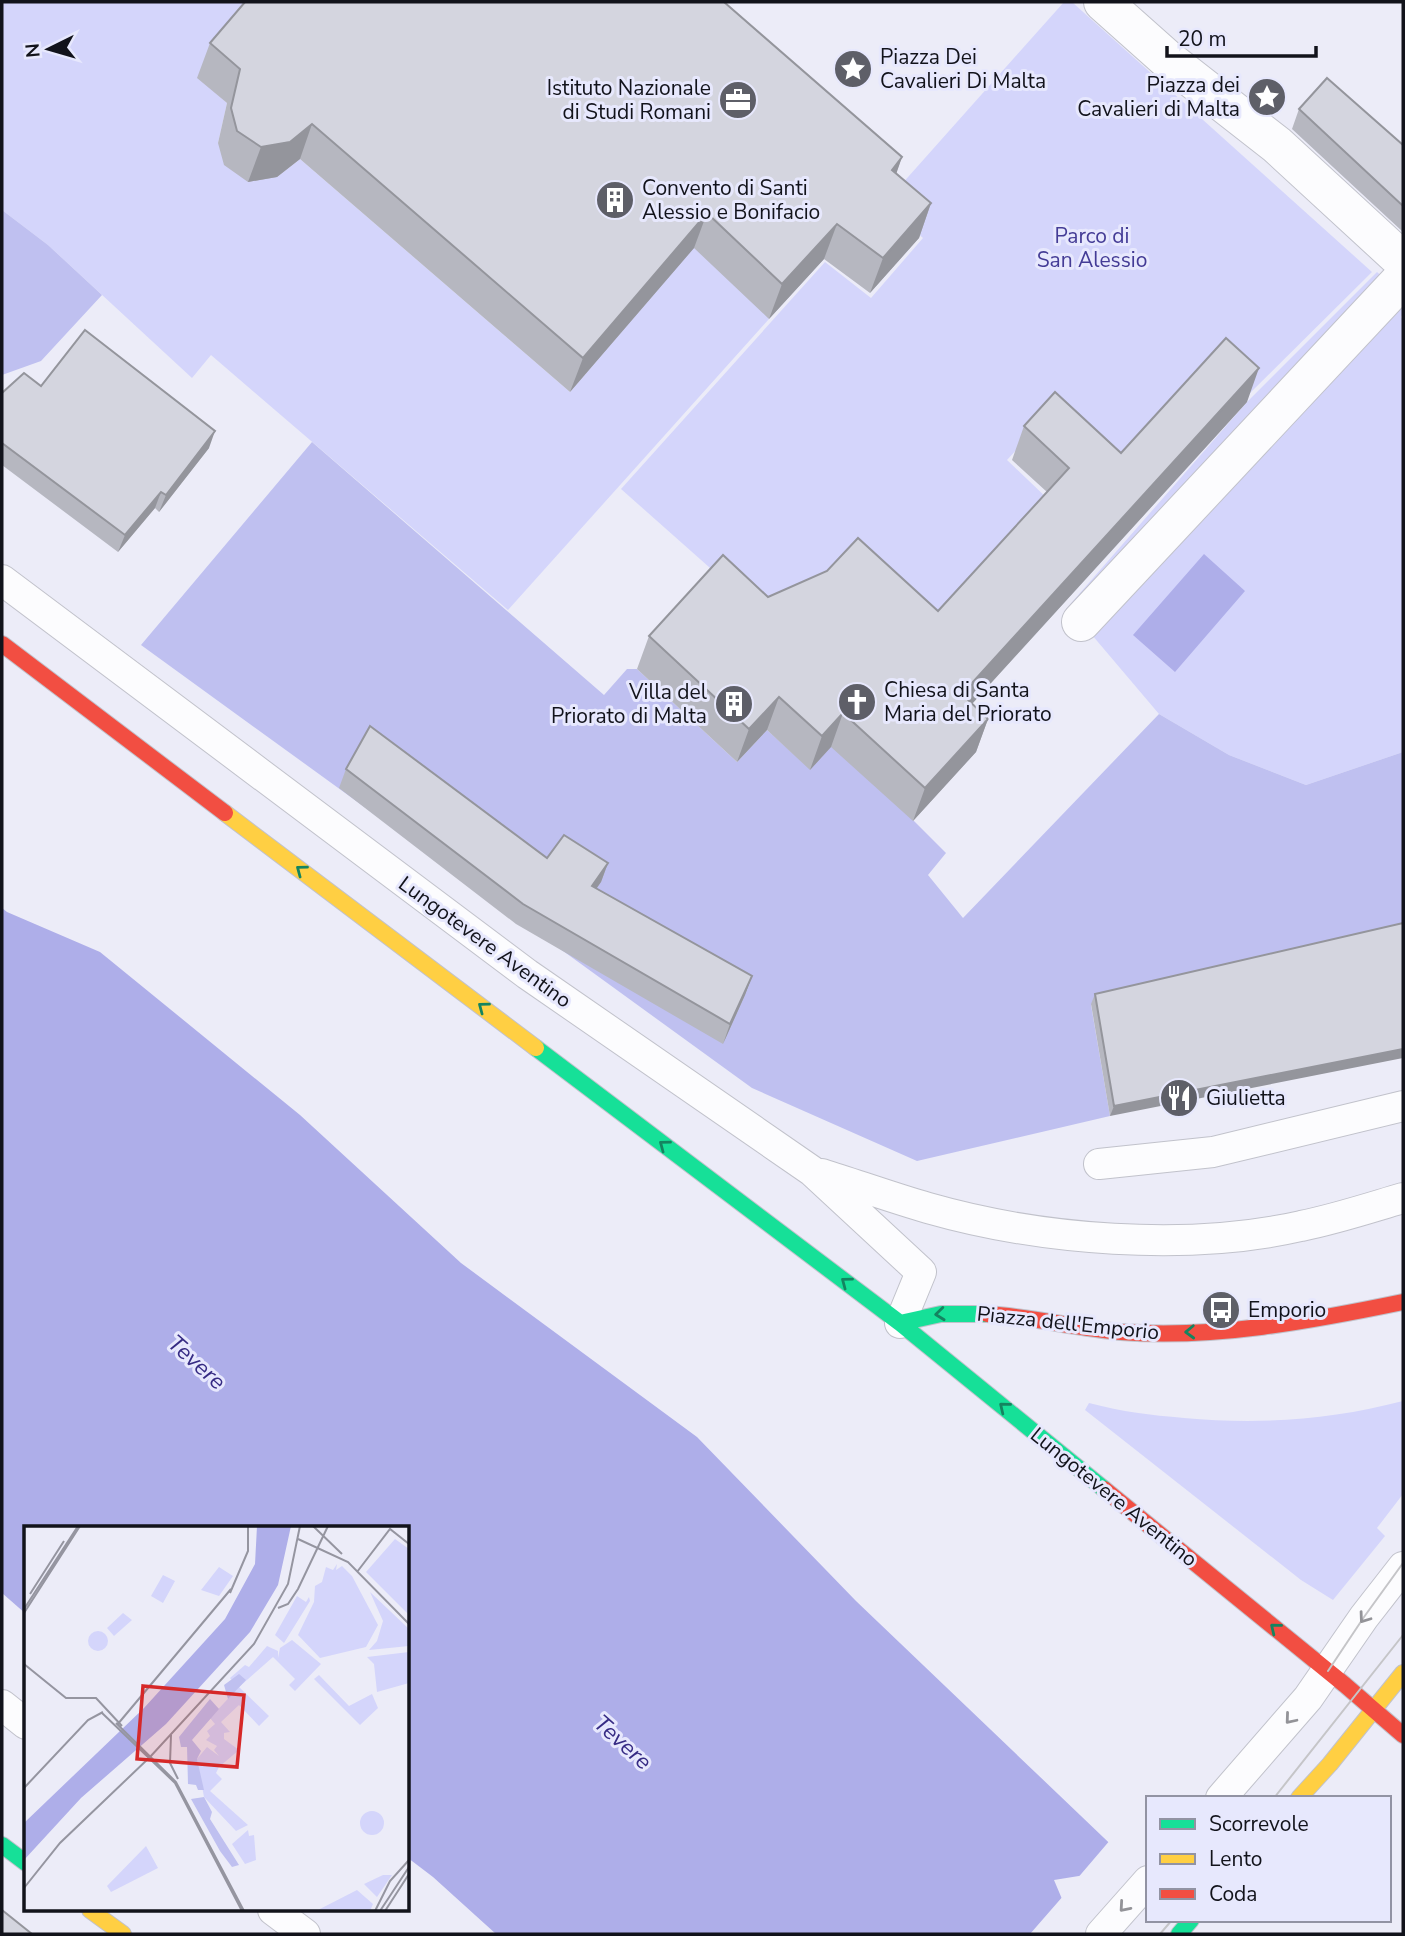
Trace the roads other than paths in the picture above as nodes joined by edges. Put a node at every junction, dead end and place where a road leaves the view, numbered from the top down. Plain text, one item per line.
1 (1103, 2) edge
2 (1403, 261) edge
3 (1403, 278) edge
4 (2, 580) edge
5 (1081, 622) dead end
6 (2, 644) edge
7 (1403, 1106) edge
8 (1099, 1164) dead end
9 (812, 1171) junction
10 (1403, 1198) edge
11 (1403, 1303) edge
12 (900, 1323) junction
13 (1403, 1567) edge
14 (1328, 1671) junction
15 (1403, 1673) edge
16 (2, 1705) edge
17 (1374, 1709) junction
18 (24, 1722) edge
19 (1403, 1735) edge
20 (1223, 1796) edge
21 (1301, 1796) edge
22 (2, 1844) edge
23 (24, 1861) edge
24 (1146, 1883) edge
25 (93, 1912) edge
26 (275, 1912) edge
27 (123, 1934) edge
28 (305, 1934) edge
29 (1101, 1934) edge

1 - 2 street
3 - 5 street
4 - 9 lane, Lungotevere Aventino
12 -> 6 main road, Lungotevere Aventino
7 - 8 lane
9 - 10 lane
9 - 12 lane, Lungotevere Aventino
11 -> 12 main road, Piazza dell'Emporio
14 -> 12 main road, Lungotevere Aventino
13 -> 14 lane
14 - 17 main road
14 -> 20 lane
15 - 17 main road
16 - 18 lane
17 - 19 main road
17 - 21 main road
22 - 23 main road
24 -> 29 lane
25 - 27 main road
26 - 28 lane

